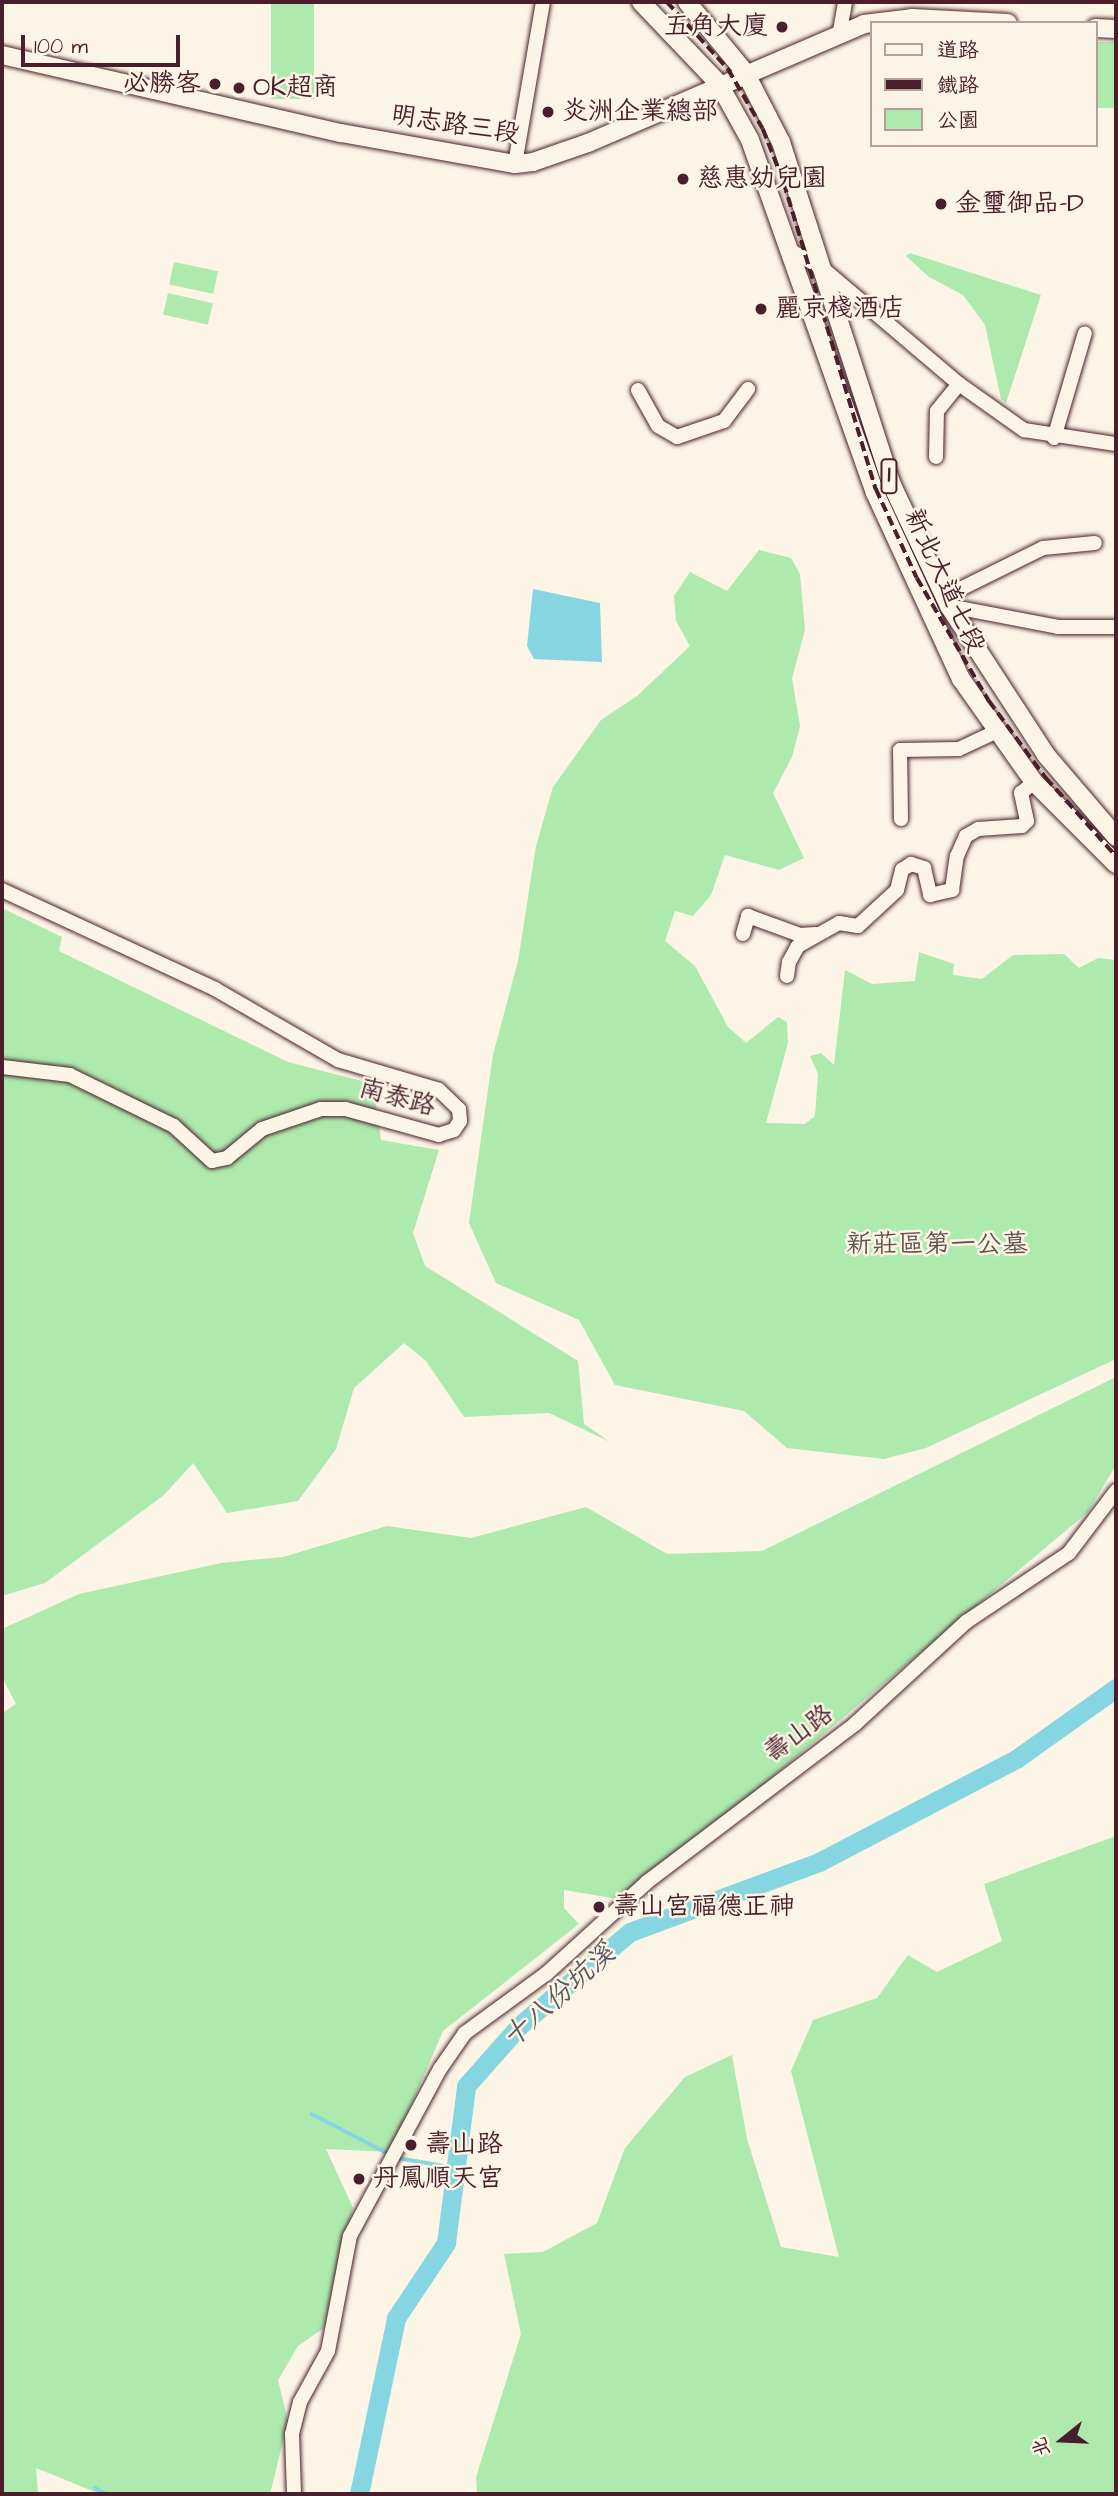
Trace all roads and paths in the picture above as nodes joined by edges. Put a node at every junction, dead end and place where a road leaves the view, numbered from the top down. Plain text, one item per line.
1 (542, 2) edge
2 (640, 2) edge
3 (687, 2) edge
4 (845, 2) edge
5 (895, 21) edge
6 (969, 21) edge
7 (870, 26) edge
8 (1097, 28) edge
9 (1116, 29) edge
10 (840, 31) junction
11 (2, 55) edge
12 (746, 72) junction
13 (719, 84) junction
14 (515, 164) junction
15 (789, 250) junction
16 (821, 267) junction
17 (1086, 333) dead end
18 (959, 384) junction
19 (748, 389) dead end
20 (638, 390) dead end
21 (1054, 438) junction
22 (1116, 444) edge
23 (936, 457) dead end
24 (1095, 543) dead end
25 (946, 601) junction
26 (1116, 627) edge
27 (997, 732) junction
28 (1034, 782) junction
29 (901, 819) dead end
30 (1116, 837) edge
31 (1116, 864) edge
32 (2, 890) edge
33 (743, 934) dead end
34 (821, 934) junction
35 (788, 976) dead end
36 (2, 1067) edge
37 (1116, 1491) edge
38 (295, 2494) edge

1 - 14 street
2 - 13 main road, 1
3 - 12 main road, 1
4 - 10 street
5 - 6 main road, 明志路三段
7 - 10 main road, 明志路三段
8 - 9 main road
10 - 12 main road, 明志路三段
11 - 14 main road, 明志路三段
12 - 13 main road, 明志路三段
12 - 16 main road, 新北大道七段 / 1
13 - 14 main road, 明志路三段
13 - 15 main road, 新北大道七段 / 1
15 - 16 street
15 - 27 main road, 新北大道七段 / 1
16 - 18 street
16 - 25 main road, 新北大道七段 / 1
17 - 21 street
18 - 21 street
18 - 23 street
19 - 20 street
21 - 22 street
24 - 25 street
25 - 26 street
25 - 30 main road, 新北大道七段 / 1
27 - 28 main road, 新北大道七段 / 1
27 - 29 street
28 - 31 main road, 新北大道七段 / 1
28 - 34 street
32 - 36 street, 南泰路
33 - 34 street
34 - 35 street
37 - 38 street, 壽山路

